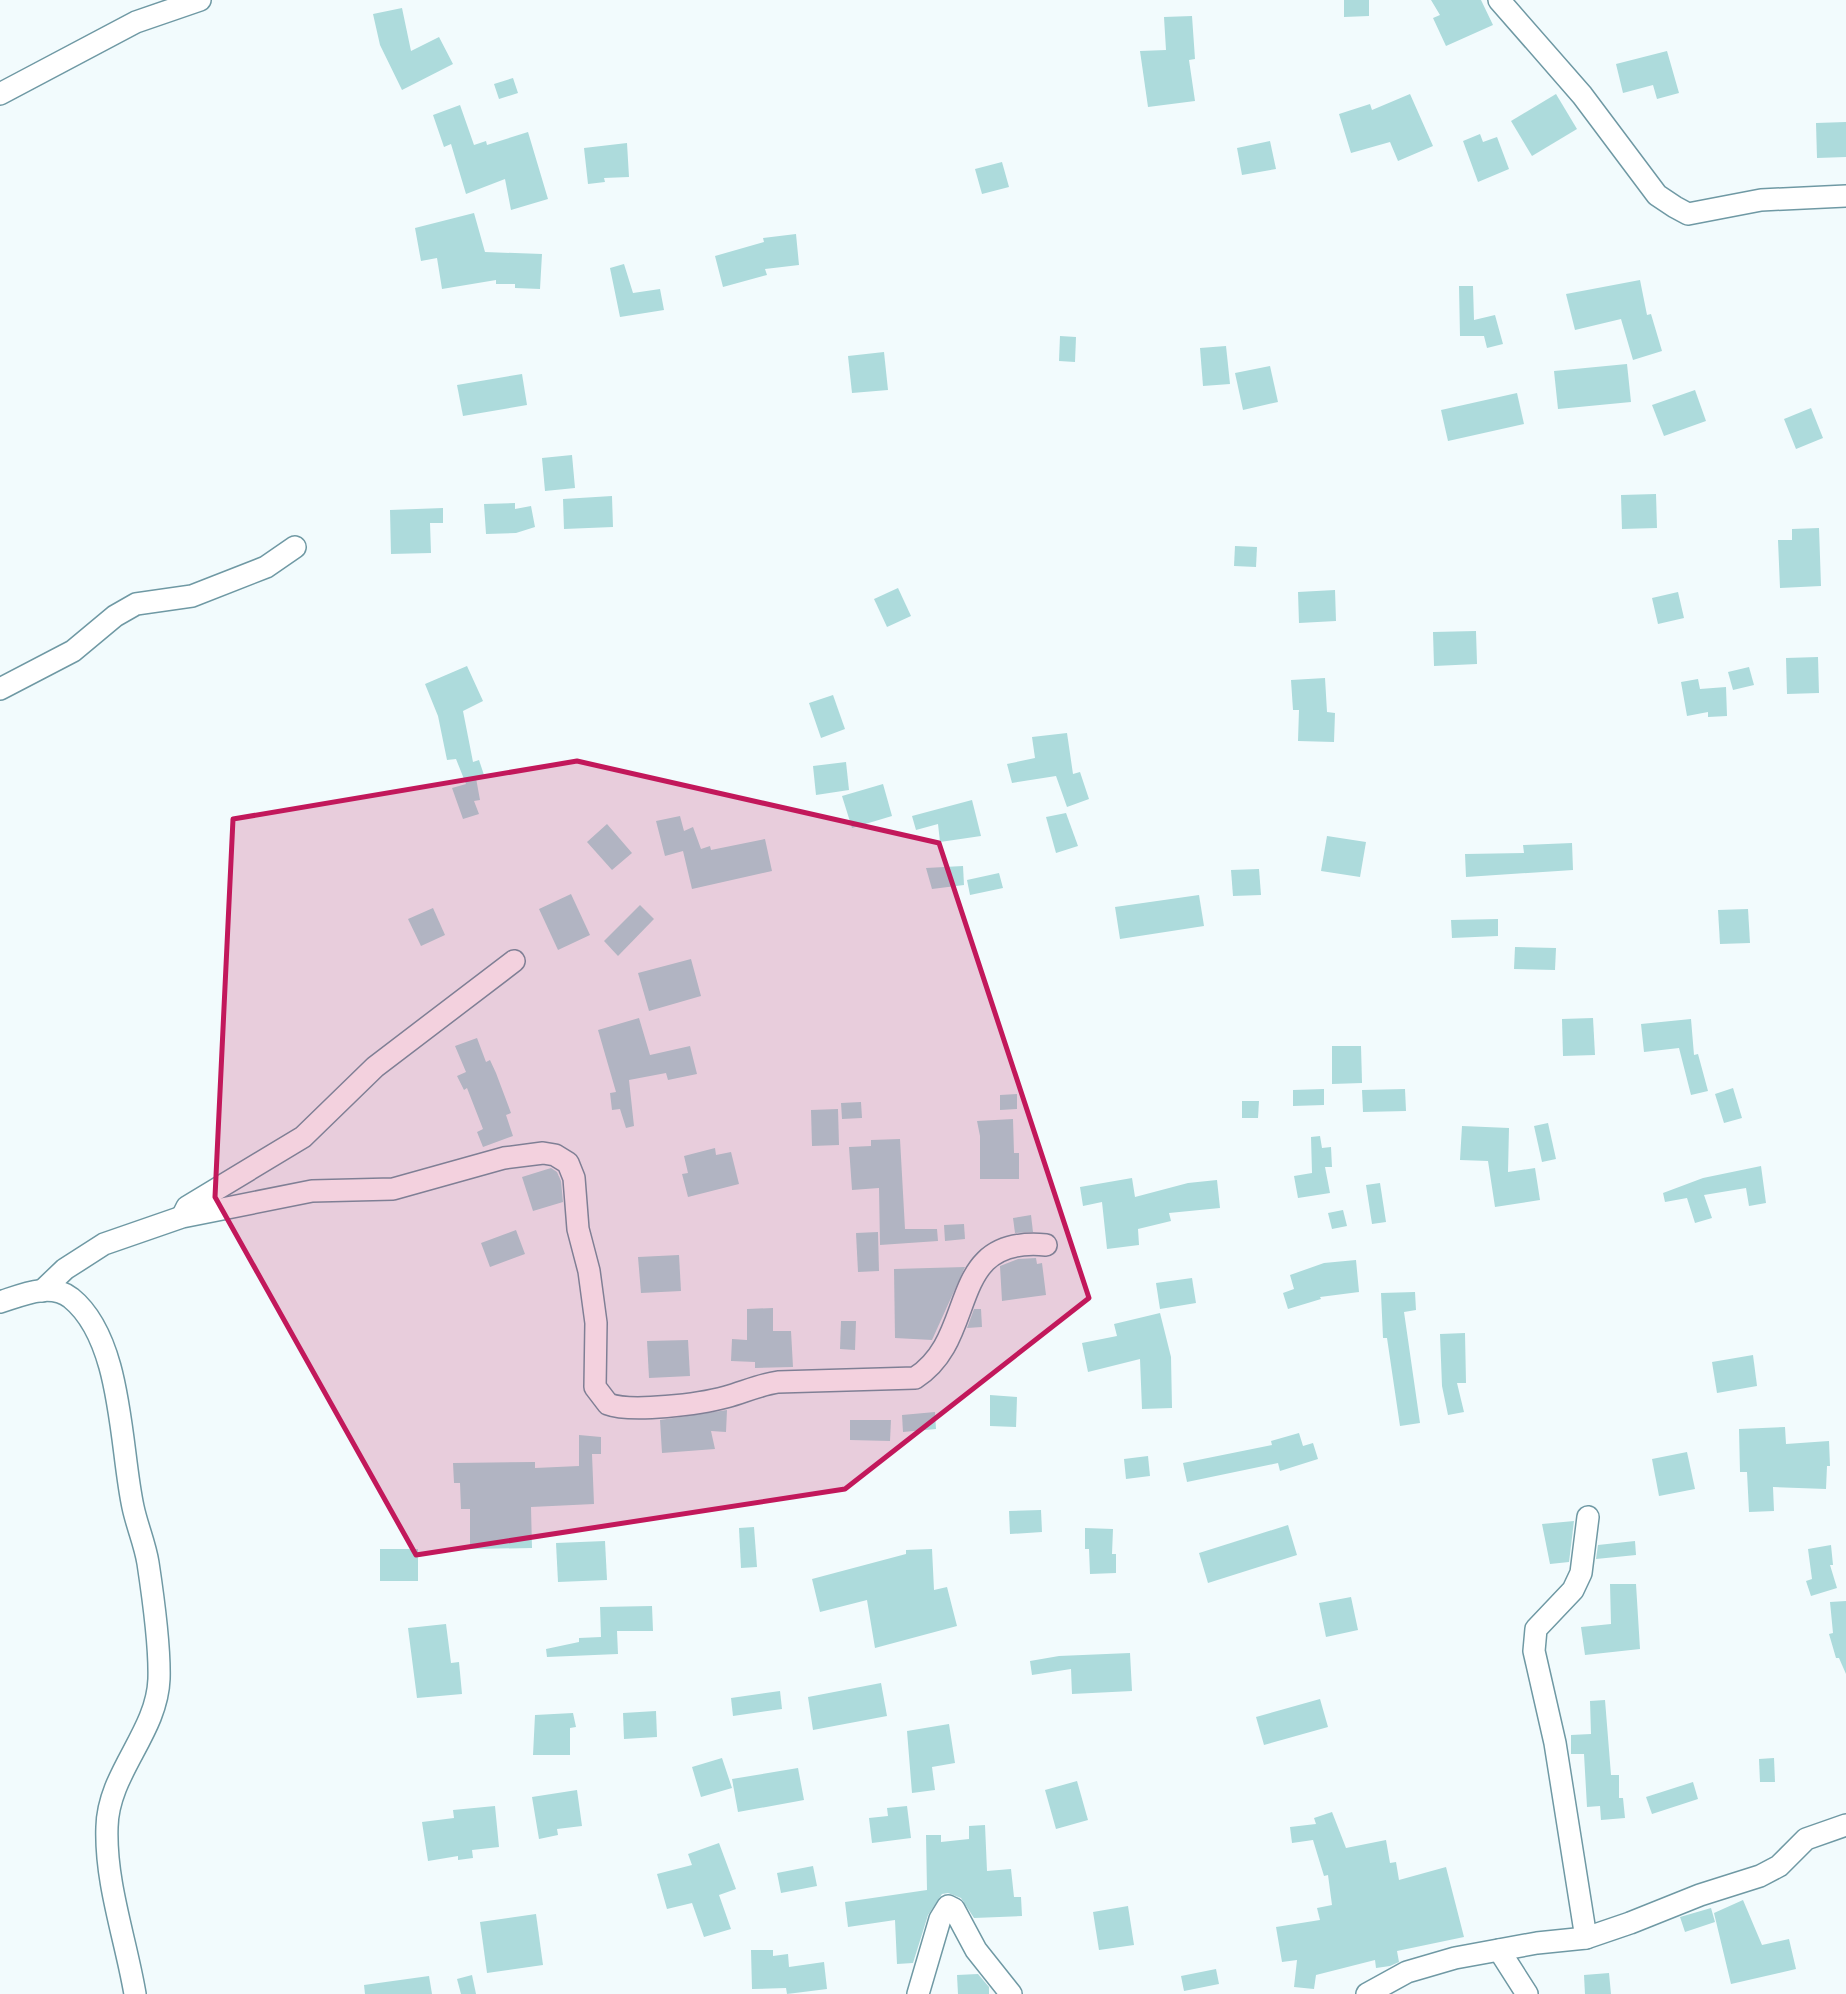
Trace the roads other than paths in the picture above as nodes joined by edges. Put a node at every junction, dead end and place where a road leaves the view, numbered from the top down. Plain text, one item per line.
1 (200, 0) edge
2 (1499, 0) edge
3 (0, 94) edge
4 (1846, 196) edge
5 (295, 547) dead end
6 (0, 689) edge
7 (514, 961) dead end
8 (182, 1217) junction
9 (1046, 1245) dead end
10 (42, 1290) junction
11 (0, 1302) edge
12 (1588, 1517) dead end
13 (1846, 1825) edge
14 (1586, 1938) junction
15 (1499, 1951) junction
16 (135, 1994) edge
17 (919, 1994) edge
18 (1011, 1994) edge
19 (1367, 1994) edge
20 (1527, 1994) edge

1 - 3 street
2 - 4 street
5 - 6 street
7 - 8 street
8 - 9 street
8 - 10 street
10 - 11 street
10 - 16 street
12 - 14 street
13 - 14 street
14 - 15 street
15 - 19 street
15 - 20 street
17 - 18 street

